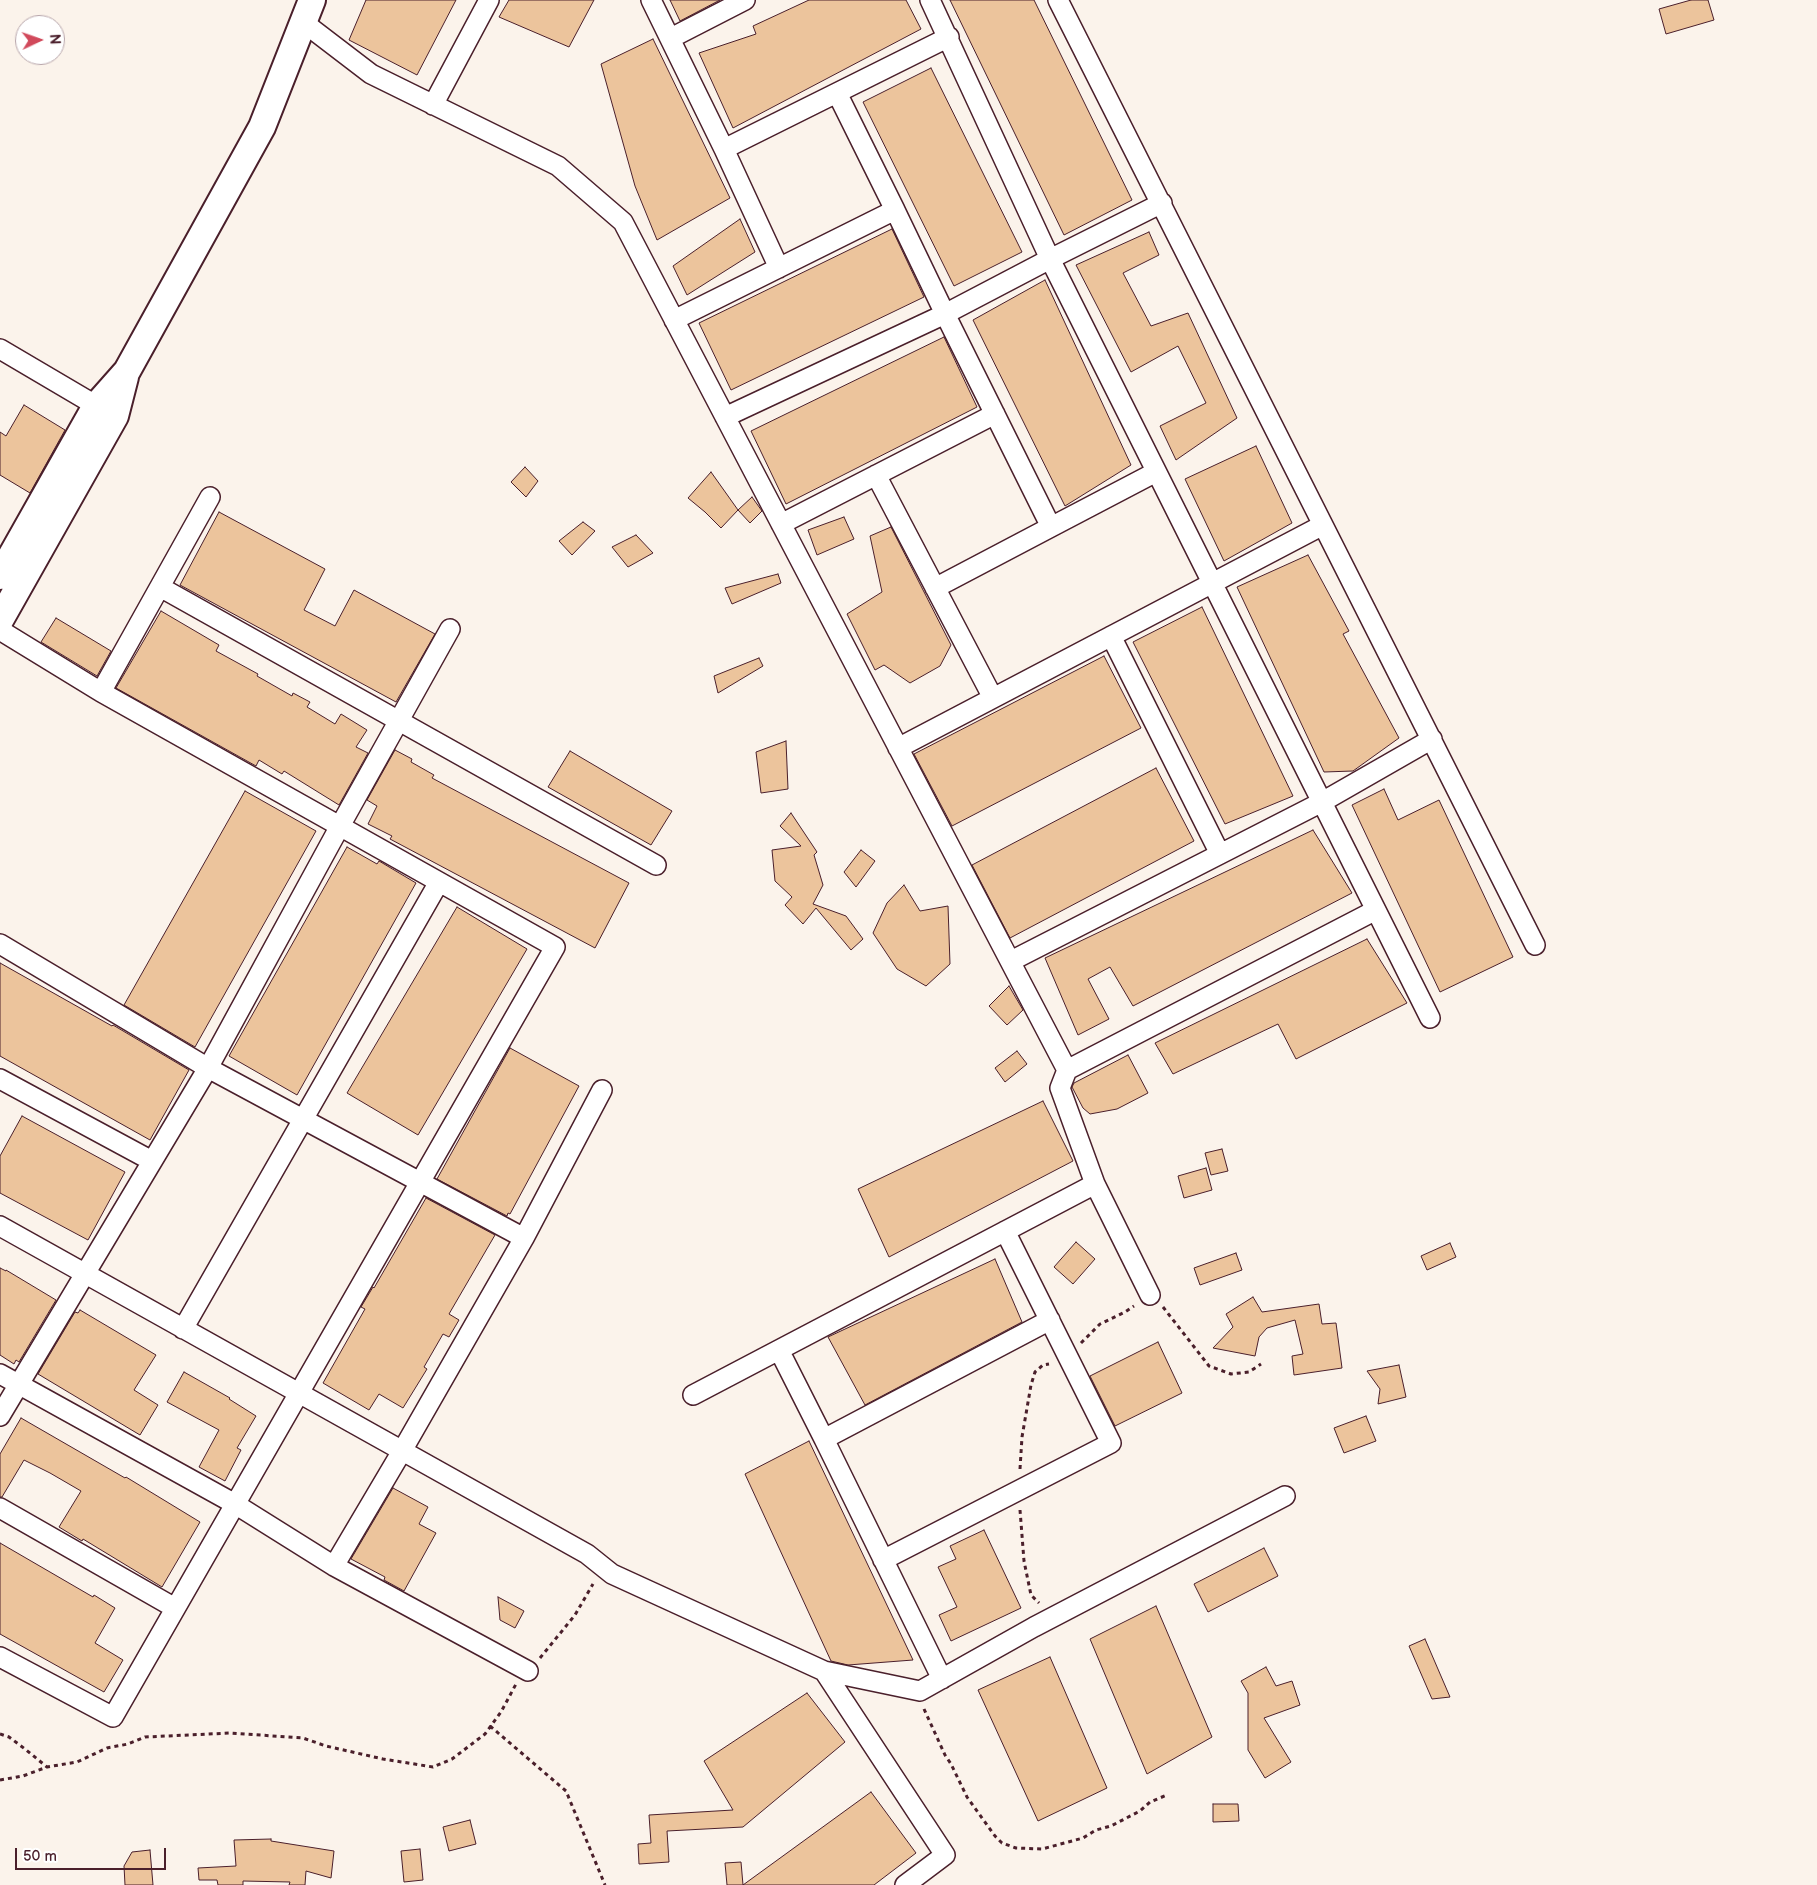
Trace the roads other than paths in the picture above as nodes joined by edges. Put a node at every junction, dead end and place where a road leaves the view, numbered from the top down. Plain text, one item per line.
1 (489, 0) edge
2 (651, 0) edge
3 (745, 0) edge
4 (930, 0) edge
5 (1058, 0) edge
6 (308, 11) edge
7 (671, 38) junction
8 (949, 38) junction
9 (837, 93) junction
10 (433, 105) junction
11 (724, 149) junction
12 (1162, 203) junction
13 (895, 210) junction
14 (1050, 259) junction
15 (779, 268) junction
16 (945, 314) junction
17 (674, 320) junction
18 (0, 349) edge
19 (105, 411) junction
20 (995, 414) junction
21 (726, 418) junction
22 (1156, 472) junction
23 (876, 475) junction
24 (210, 497) dead end
25 (781, 524) junction
26 (1323, 525) junction
27 (1051, 527) junction
28 (0, 576) edge
29 (1212, 584) junction
30 (160, 587) junction
31 (935, 588) junction
32 (0, 620) edge
33 (450, 629) dead end
34 (0, 630) edge
35 (1111, 636) junction
36 (101, 692) junction
37 (993, 698) junction
38 (398, 721) junction
39 (1432, 740) junction
40 (898, 748) junction
41 (1322, 802) junction
42 (340, 826) junction
43 (1220, 854) junction
44 (656, 864) dead end
45 (439, 882) junction
46 (1376, 910) junction
47 (0, 944) edge
48 (1535, 945) dead end
49 (1011, 961) junction
50 (1430, 1018) dead end
51 (208, 1068) junction
52 (1067, 1070) junction
53 (0, 1079) edge
54 (602, 1090) dead end
55 (303, 1119) junction
56 (152, 1161) junction
57 (420, 1182) junction
58 (1095, 1184) junction
59 (0, 1226) edge
60 (1005, 1231) junction
61 (524, 1238) junction
62 (85, 1274) junction
63 (1150, 1295) dead end
64 (1050, 1320) junction
65 (183, 1329) junction
66 (779, 1350) junction
67 (0, 1374) edge
68 (19, 1384) junction
69 (299, 1393) junction
70 (693, 1395) dead end
71 (0, 1416) edge
72 (824, 1439) junction
73 (402, 1451) junction
74 (1285, 1496) dead end
75 (235, 1504) junction
76 (0, 1508) edge
77 (884, 1560) junction
78 (334, 1566) junction
79 (175, 1608) junction
80 (0, 1657) edge
81 (528, 1671) road end
82 (824, 1671) junction
83 (942, 1679) junction
84 (905, 1885) edge

1 - 10 street
2 - 7 street
3 - 7 street
4 - 8 street
5 - 12 street
6 - 10 street
6 - 19 street
7 - 11 street
8 - 9 street
8 - 14 street
9 - 11 street
9 - 13 street
10 - 17 street
11 - 15 street
12 - 14 street
12 - 26 street
13 - 15 street
13 - 16 street
14 - 16 street
14 - 22 street
15 - 17 street
16 - 20 street
16 - 21 street
17 - 21 street
18 - 19 street
19 - 28 street
19 - 32 street
20 - 23 street
20 - 27 street
21 - 25 street
22 - 27 street
22 - 29 street
23 - 25 street
23 - 31 street
24 - 30 street
25 - 40 street
26 - 29 street
26 - 39 street
27 - 31 street
29 - 35 street
29 - 41 street
30 - 36 street
30 - 38 street
31 - 37 street
33 - 38 street
34 - 36 street
35 - 37 street
35 - 43 street
36 - 42 street
37 - 40 street
38 - 42 street
38 - 44 street
39 - 41 street
39 - 48 street
40 - 49 street
41 - 43 street
41 - 46 street
42 - 45 street
42 - 51 street
43 - 49 street
45 - 55 street
45 - 57 street
46 - 50 street
46 - 52 street
47 - 51 street
49 - 52 street
51 - 55 street
51 - 56 street
52 - 58 street
53 - 56 street
54 - 61 street
55 - 57 street
55 - 65 street
56 - 62 street
57 - 61 street
57 - 69 street
58 - 60 street
58 - 63 street
59 - 62 street
60 - 64 street
60 - 66 street
61 - 73 street
62 - 65 street
62 - 68 street
64 - 72 street
64 - 77 street
65 - 69 street
66 - 70 street
66 - 72 street
67 - 68 street
68 - 71 street
68 - 75 street
69 - 73 street
69 - 75 street
72 - 77 street
73 - 78 street
73 - 82 street
74 - 83 street
75 - 78 street
75 - 79 street
76 - 79 street
77 - 83 street
78 - 81 street
79 - 80 street
82 - 83 street
82 - 84 street

